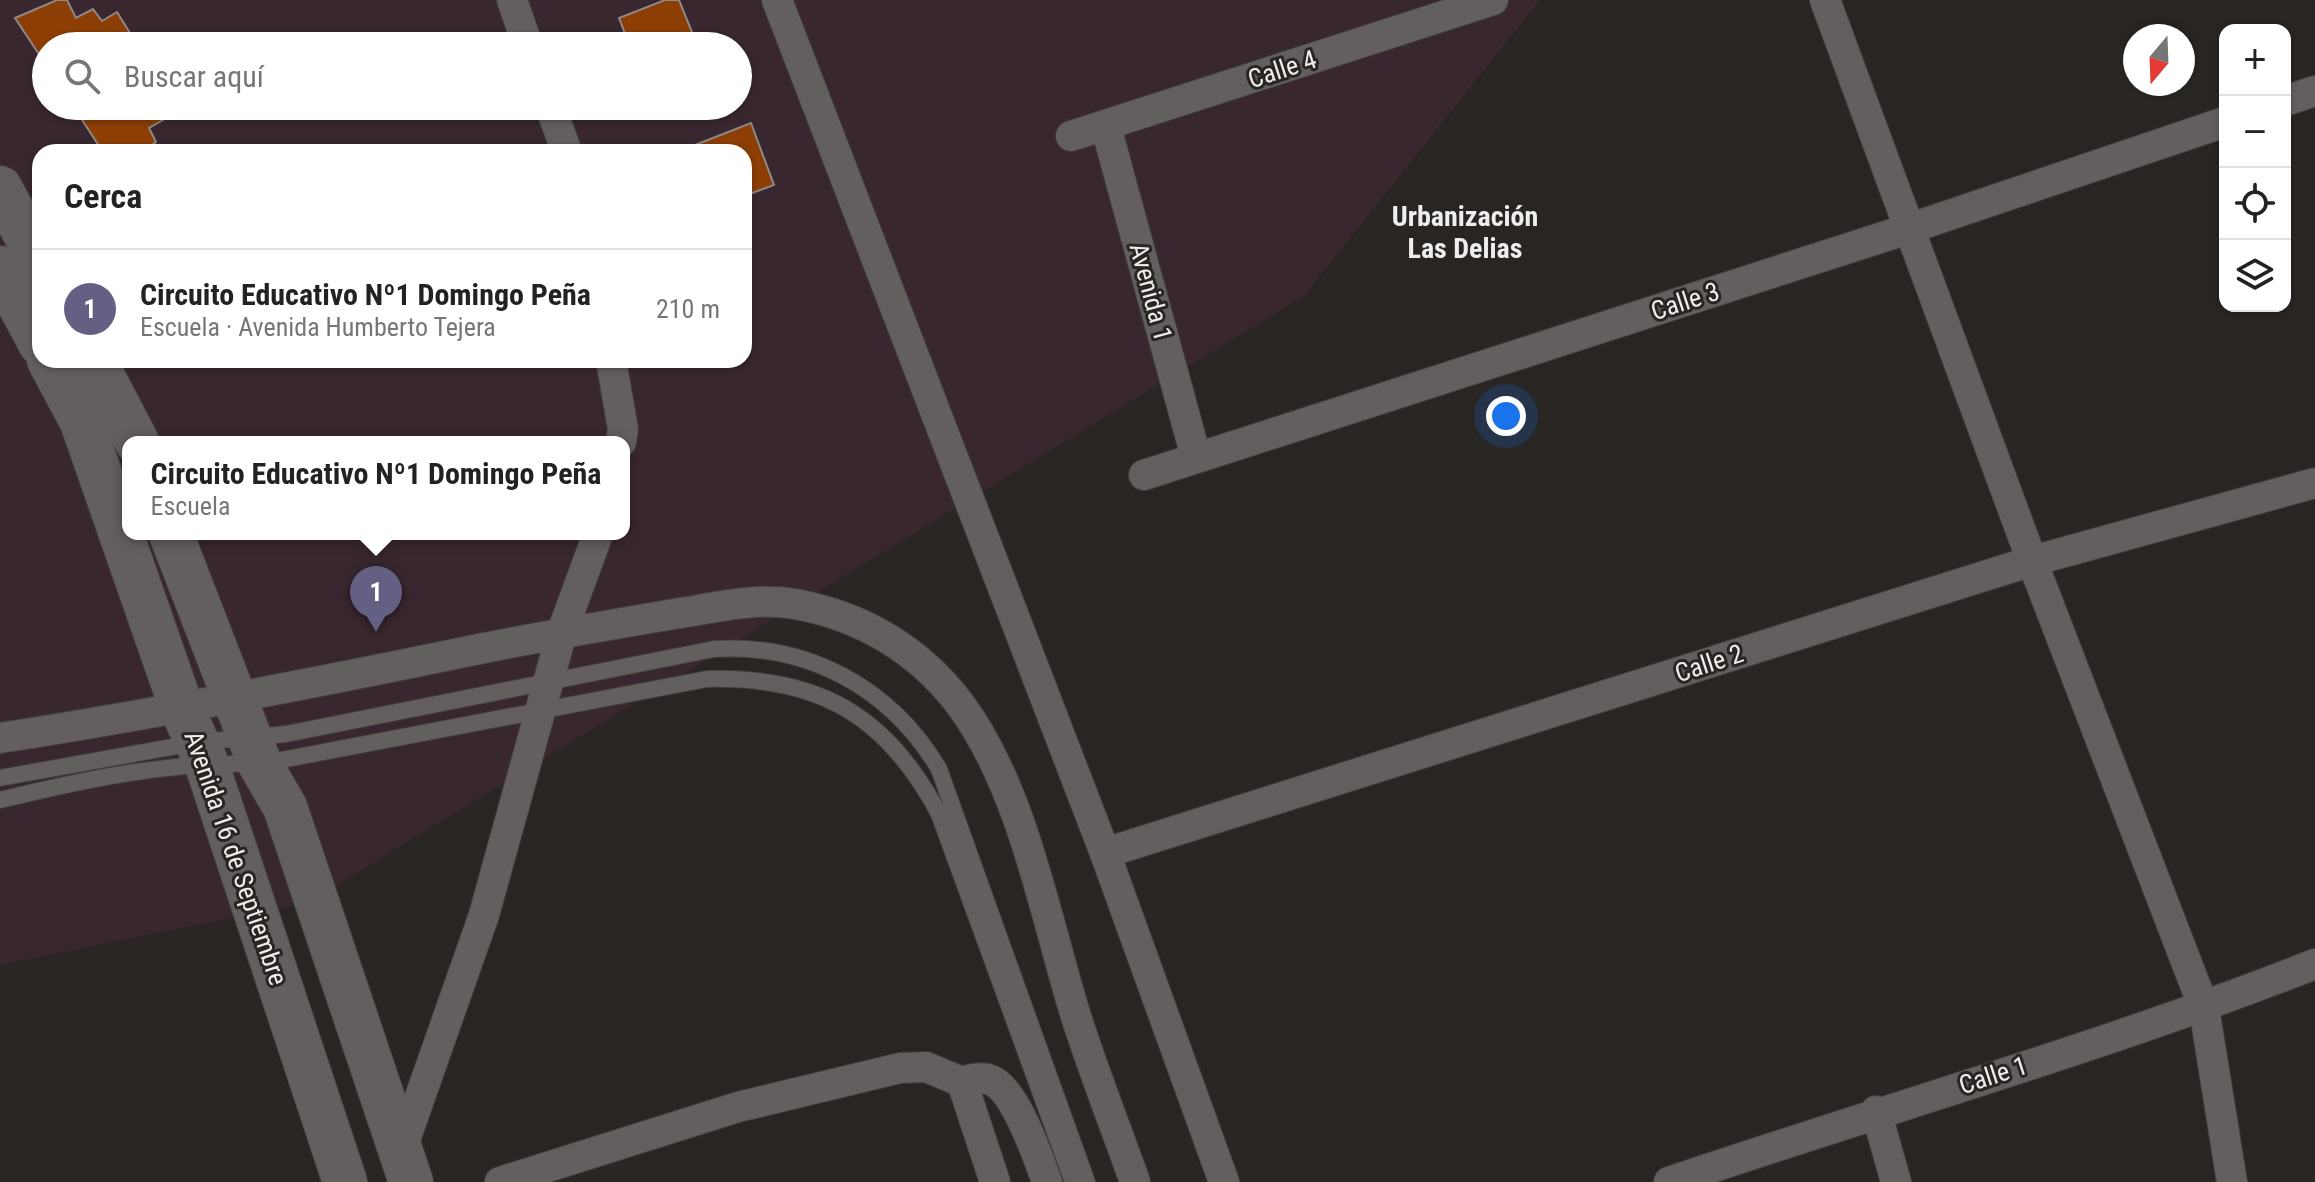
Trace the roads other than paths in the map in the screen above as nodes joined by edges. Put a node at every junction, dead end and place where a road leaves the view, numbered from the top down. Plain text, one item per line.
1 (512, 0) edge
2 (777, 0) edge
3 (1493, 0) edge
4 (1825, 0) edge
5 (523, 32) edge
6 (2315, 91) edge
7 (2291, 99) edge
8 (555, 120) edge
9 (2219, 124) edge
10 (1106, 127) junction
11 (1071, 136) dead end
12 (564, 144) edge
13 (0, 188) edge
14 (1908, 229) junction
15 (32, 246) edge
16 (0, 268) edge
17 (32, 328) edge
18 (53, 368) edge
19 (98, 368) edge
20 (612, 368) edge
21 (134, 436) edge
22 (622, 436) edge
23 (1196, 457) junction
24 (1144, 475) dead end
25 (2315, 483) edge
26 (122, 533) edge
27 (125, 540) edge
28 (173, 540) edge
29 (596, 540) edge
30 (2032, 561) junction
31 (562, 632) junction
32 (546, 696) junction
33 (248, 734) junction
34 (0, 738) edge
35 (196, 738) junction
36 (0, 778) edge
37 (0, 800) edge
38 (1105, 853) junction
39 (2315, 964) edge
40 (2204, 1008) junction
41 (962, 1082) junction
42 (1876, 1111) junction
43 (406, 1167) edge
44 (345, 1182) edge
45 (500, 1182) edge
46 (995, 1182) edge
47 (1047, 1182) edge
48 (1073, 1182) edge
49 (1087, 1182) edge
50 (1135, 1182) edge
51 (1224, 1182) edge
52 (1669, 1182) edge
53 (1896, 1182) edge
54 (2232, 1182) edge

1 - 5 street
2 - 38 street
3 - 10 street, Calle 4
4 - 14 street
6 - 7 street
8 - 12 street
9 - 14 street, Calle 3
10 - 11 street, Calle 4
10 - 23 street, Avenida 1
13 - 15 street
14 - 23 street, Calle 3
14 - 30 street
16 - 17 street
18 - 26 street
19 - 21 street
20 - 22 street
23 - 24 street, Calle 3
25 - 30 street, Calle 2
27 - 35 street
28 - 33 street, Avenida 16 de Septiembre
29 - 31 street
30 - 38 street, Calle 2
30 - 40 street
31 - 32 street
31 - 33 street
31 - 50 street
32 - 33 lane
32 - 33 lane
32 - 43 street
32 - 48 lane
32 - 49 lane
33 - 35 street
33 - 35 lane
33 - 43 street, Avenida 16 de Septiembre
34 - 35 street, Avenida 16 de Septiembre
35 - 36 lane
35 - 37 lane
35 - 44 street, Avenida 16 de Septiembre
38 - 51 street
39 - 40 street, Calle 1
40 - 42 street, Calle 1
40 - 54 street
41 - 45 street
41 - 46 street
41 - 47 street
42 - 52 street, Calle 1
42 - 53 street

